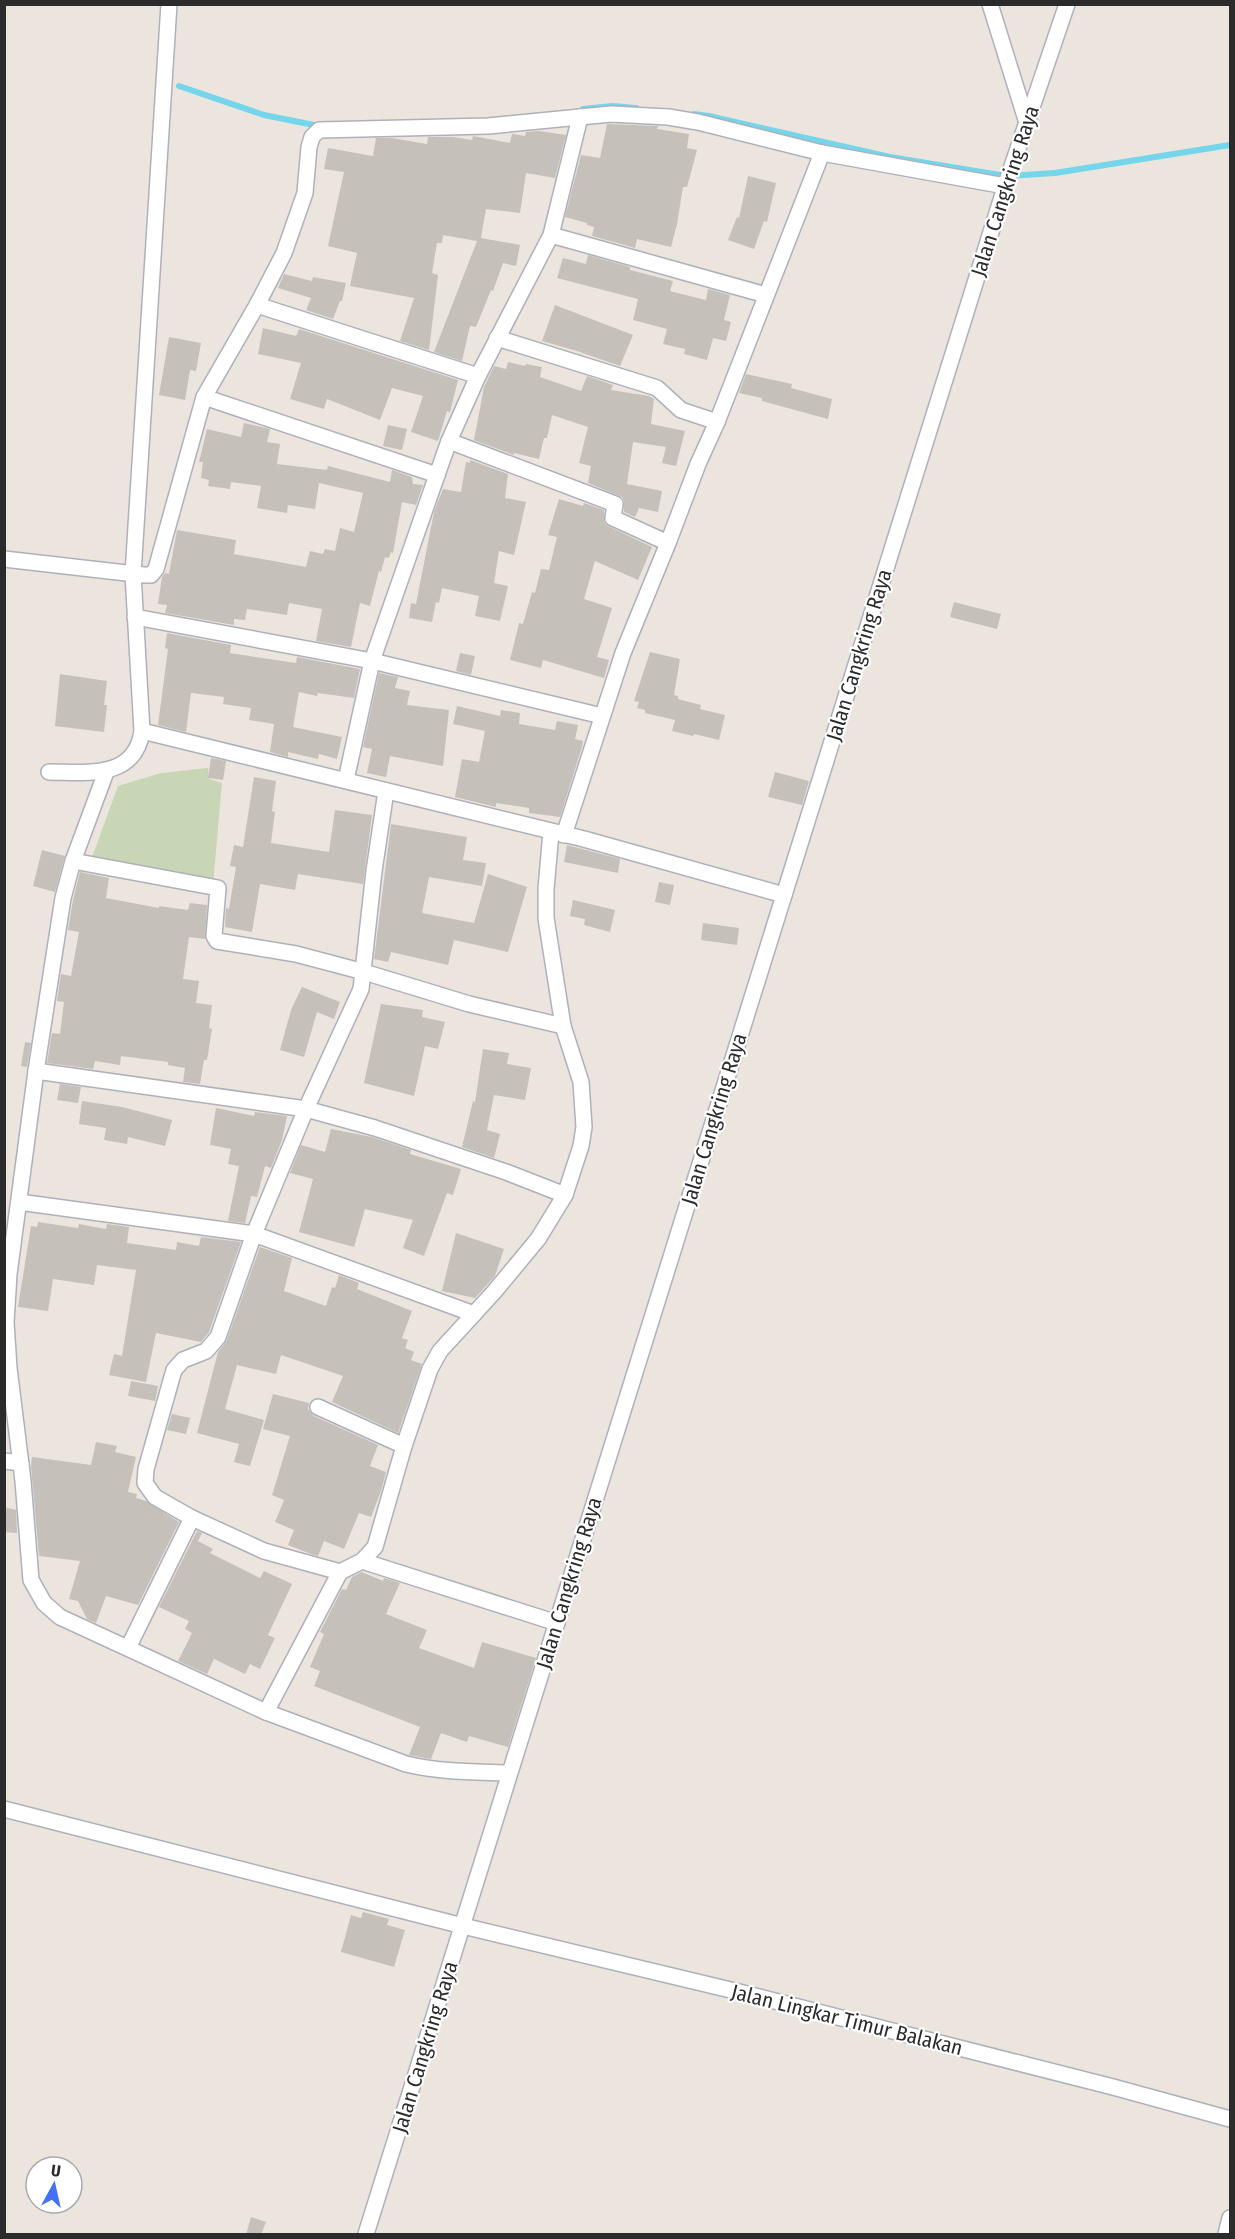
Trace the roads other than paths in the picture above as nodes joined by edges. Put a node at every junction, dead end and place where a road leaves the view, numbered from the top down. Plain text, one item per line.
1 (169, 4) edge
2 (990, 4) edge
3 (1067, 4) edge
4 (580, 117) junction
5 (1027, 123) junction
6 (822, 153) junction
7 (1005, 185) junction
8 (551, 235) junction
9 (766, 295) junction
10 (257, 305) junction
11 (496, 338) junction
12 (478, 376) junction
13 (204, 397) junction
14 (717, 422) junction
15 (449, 441) junction
16 (437, 475) junction
17 (668, 543) junction
18 (4, 560) edge
19 (133, 574) junction
20 (135, 617) junction
21 (372, 661) junction
22 (602, 716) junction
23 (142, 731) junction
24 (49, 772) dead end
25 (106, 772) junction
26 (346, 780) junction
27 (386, 791) junction
28 (558, 833) junction
29 (73, 861) junction
30 (784, 895) junction
31 (364, 972) junction
32 (563, 1026) junction
33 (36, 1071) junction
34 (306, 1108) junction
35 (565, 1195) junction
36 (19, 1202) junction
37 (254, 1234) junction
38 (474, 1314) junction
39 (318, 1407) dead end
40 (10, 1417) edge
41 (404, 1446) junction
42 (4, 1461) edge
43 (21, 1463) junction
44 (192, 1518) junction
45 (362, 1562) junction
46 (340, 1572) junction
47 (557, 1623) junction
48 (128, 1648) junction
49 (266, 1712) junction
50 (509, 1773) junction
51 (4, 1809) edge
52 (463, 1926) junction
53 (1230, 2119) edge
54 (1230, 2218) edge
55 (366, 2235) edge
56 (1226, 2235) edge

1 - 19 street
2 - 5 street
3 - 5 street, Jalan Cangkring Raya
4 - 6 street
4 - 8 street
4 - 10 street
5 - 7 street, Jalan Cangkring Raya
6 - 7 street
6 - 9 street
7 - 30 street, Jalan Cangkring Raya
8 - 9 street
8 - 11 street
9 - 14 street
10 - 12 street
10 - 13 street
11 - 12 street
11 - 14 street
12 - 15 street
13 - 16 street
13 - 19 street
14 - 17 street
15 - 16 street
15 - 17 street
16 - 21 street
17 - 22 street
18 - 19 street
19 - 20 street
20 - 21 street
20 - 23 street
21 - 22 street
21 - 26 street
22 - 28 street
23 - 25 street
23 - 26 street
24 - 25 street
25 - 29 street
26 - 27 street
27 - 28 street
27 - 31 street
28 - 30 street
28 - 32 street
29 - 31 street
29 - 33 street
30 - 47 street, Jalan Cangkring Raya
31 - 32 street
31 - 34 street
32 - 35 street
33 - 34 street
33 - 36 street
34 - 35 street
34 - 37 street
35 - 38 street
36 - 37 street
36 - 40 street
37 - 38 street
37 - 44 street
38 - 41 street
39 - 41 street
40 - 43 street
41 - 45 street
42 - 43 street
43 - 48 street
44 - 46 street
44 - 48 street
45 - 46 street
45 - 47 street
46 - 49 street
47 - 50 street, Jalan Cangkring Raya
48 - 49 street
49 - 50 street
50 - 52 street, Jalan Cangkring Raya
51 - 52 street, Jalan Lingkar Timur Balakan
52 - 53 street, Jalan Lingkar Timur Balakan
52 - 55 street, Jalan Cangkring Raya
54 - 56 street

